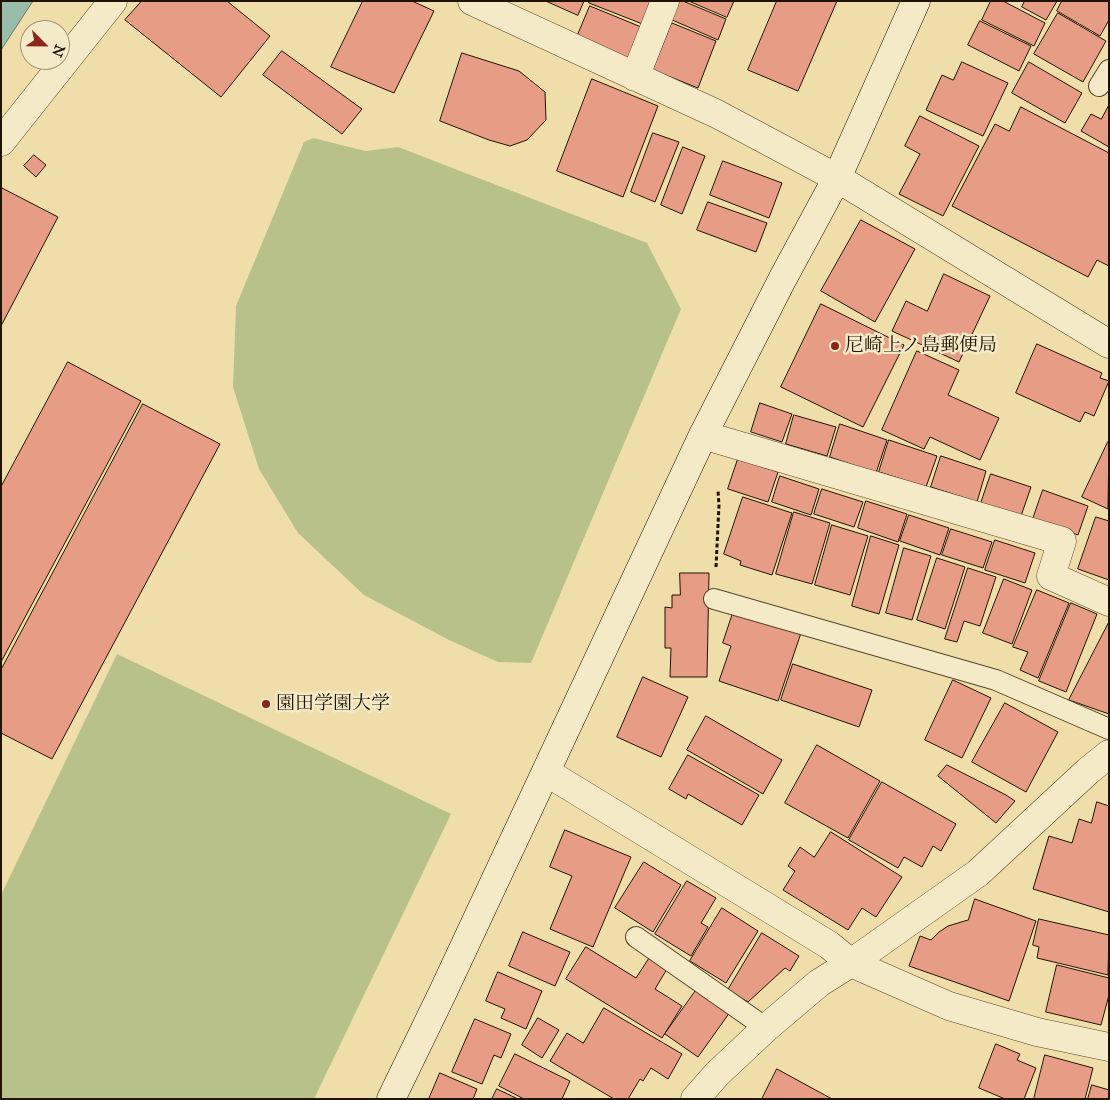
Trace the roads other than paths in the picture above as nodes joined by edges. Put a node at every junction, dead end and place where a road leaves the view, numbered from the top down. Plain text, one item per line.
1 (113, 1) edge
2 (665, 1) edge
3 (916, 1) edge
4 (488, 5) edge
5 (635, 76) junction
6 (1, 142) edge
7 (837, 178) junction
8 (1109, 344) edge
9 (703, 434) junction
10 (714, 599) road end
11 (1109, 602) edge
12 (1109, 729) edge
13 (1109, 754) edge
14 (546, 772) junction
15 (1098, 774) edge
16 (636, 937) dead end
17 (852, 963) junction
18 (766, 1028) junction
19 (1109, 1047) edge
20 (391, 1099) edge
21 (695, 1099) edge

1 - 6 street
2 - 5 street
3 - 7 street
4 - 5 street
5 - 7 street
7 - 8 street
7 - 9 street
9 - 11 street
9 - 14 street
10 - 12 lane
13 - 15 street
14 - 17 street
14 - 20 street
15 - 17 street
16 - 18 lane
17 - 18 street
17 - 19 street
18 - 21 street

